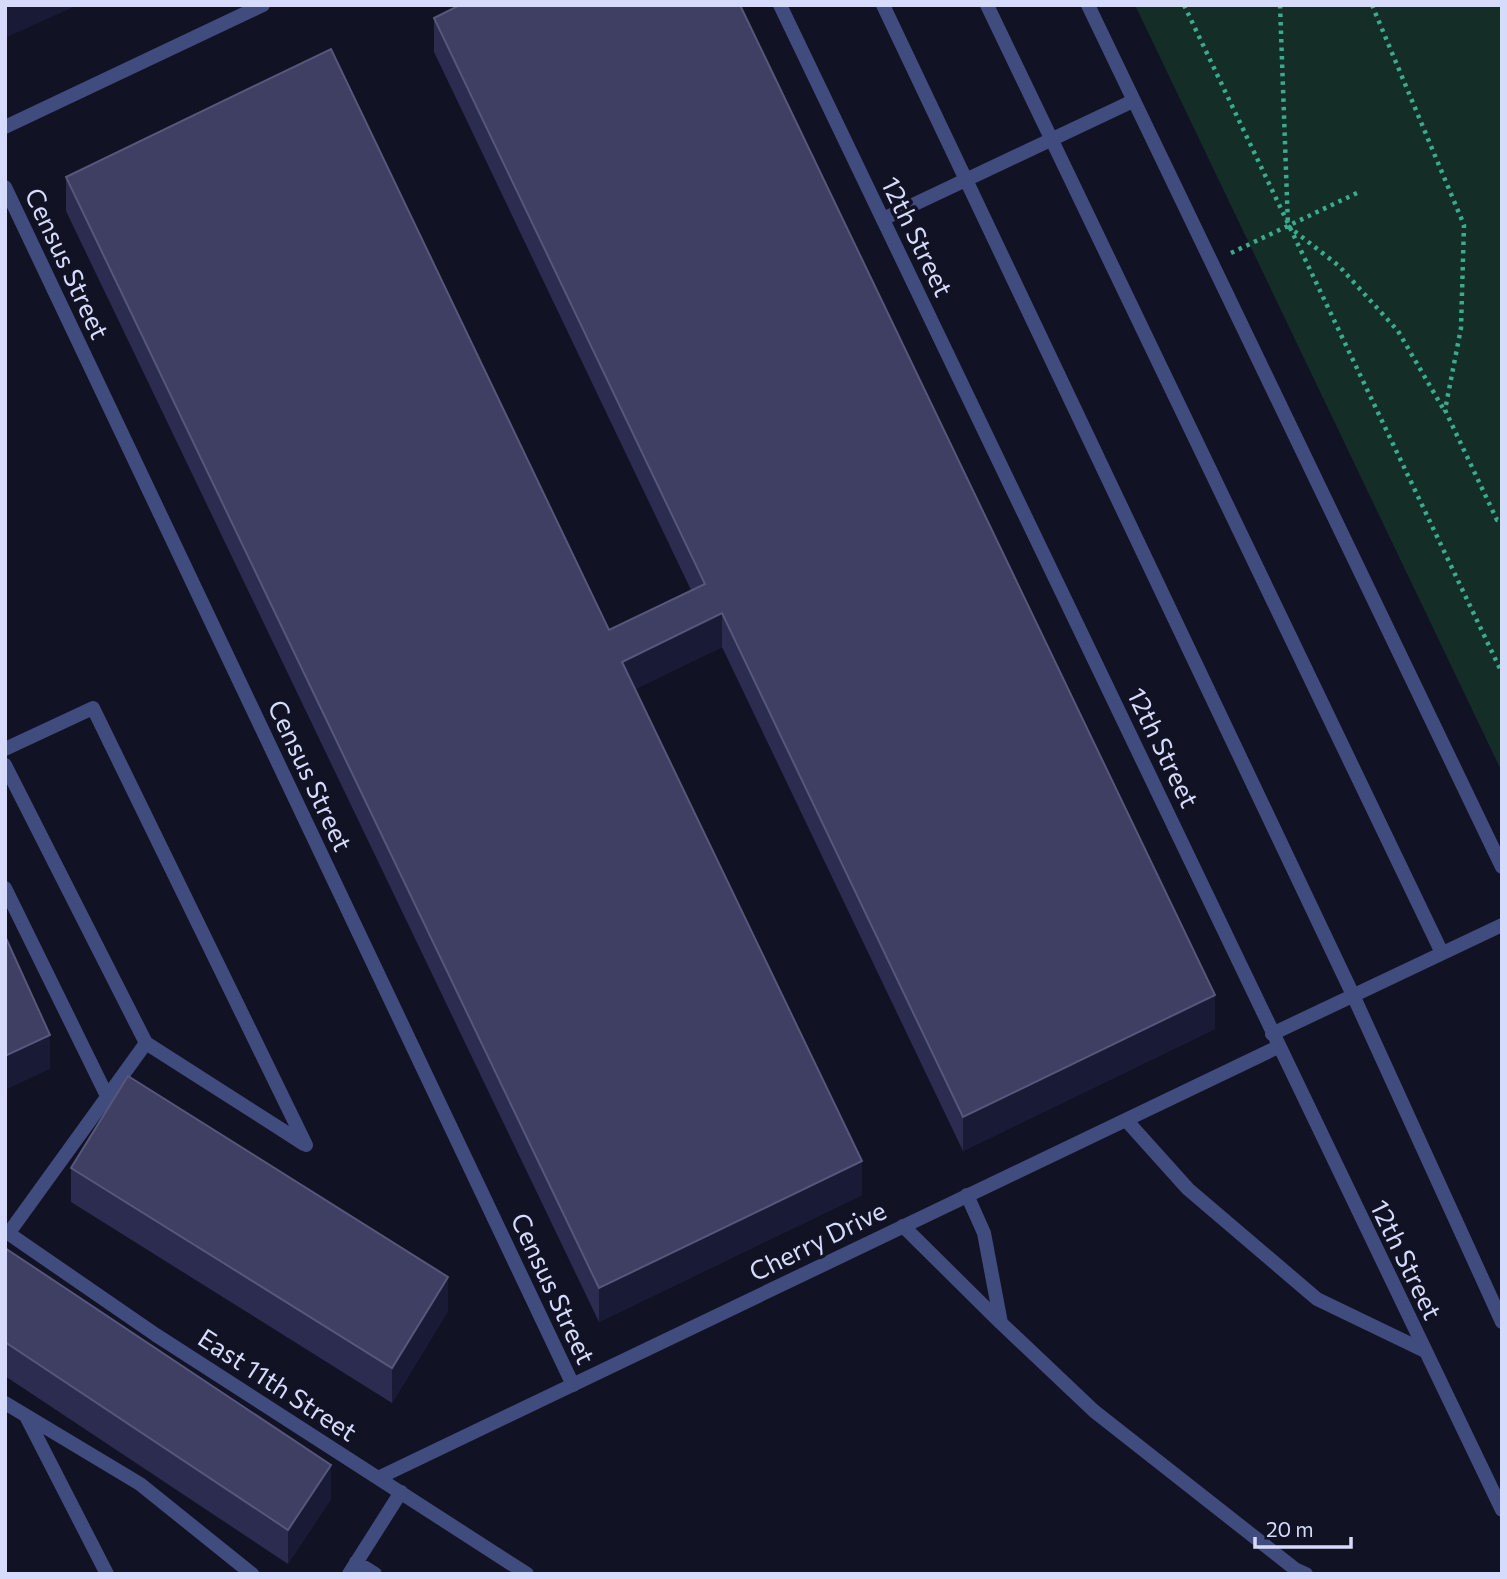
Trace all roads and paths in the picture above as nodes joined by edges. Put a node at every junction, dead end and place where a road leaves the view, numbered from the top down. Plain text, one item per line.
1 (263, 5) edge
2 (780, 5) edge
3 (883, 5) edge
4 (987, 5) edge
5 (1088, 5) edge
6 (1184, 5) edge
7 (1279, 5) edge
8 (1372, 5) edge
9 (1133, 101) junction
10 (5, 127) edge
11 (1052, 141) junction
12 (966, 181) junction
13 (5, 187) edge
14 (1357, 193) dead end
15 (883, 219) junction
16 (1288, 226) junction
17 (1211, 262) junction
18 (1445, 410) junction
19 (1500, 520) edge
20 (1502, 529) edge
21 (1502, 674) edge
22 (5, 749) edge
23 (5, 765) edge
24 (1502, 867) edge
25 (5, 888) edge
26 (1502, 925) edge
27 (1442, 953) junction
28 (1353, 995) junction
29 (1275, 1040) junction
30 (146, 1043) junction
31 (107, 1096) junction
32 (1126, 1120) junction
33 (968, 1195) junction
34 (904, 1226) junction
35 (7, 1232) edge
36 (1502, 1322) edge
37 (1001, 1323) junction
38 (1425, 1351) junction
39 (573, 1385) junction
40 (5, 1403) edge
41 (26, 1415) junction
42 (378, 1478) junction
43 (401, 1492) junction
44 (1502, 1510) edge
45 (241, 1568) edge
46 (353, 1568) edge
47 (107, 1574) edge
48 (252, 1574) edge
49 (375, 1574) edge
50 (527, 1574) edge
51 (1306, 1574) edge

1 - 10 street
2 - 15 street, 12th Street
3 - 12 street
4 - 11 street
5 - 9 street
6 - 16 path
7 - 16 path
8 - 18 path
9 - 11 street
9 - 17 street
11 - 12 street
11 - 27 street
12 - 15 street
12 - 28 street
13 - 39 street, Census Street
14 - 16 path
15 - 29 street, 12th Street
16 - 17 path
16 - 18 path
16 - 21 path
17 - 24 street
18 - 19 path
19 - 20 path
22 - 30 street
23 - 30 street
25 - 31 street
26 - 27 street, Cherry Drive
27 - 28 street, Cherry Drive
28 - 29 street, Cherry Drive
28 - 36 street
29 - 32 street, Cherry Drive
29 - 38 street, 12th Street
30 - 31 street
31 - 35 street
32 - 33 street, Cherry Drive
32 - 38 street
33 - 34 street, Cherry Drive
33 - 37 street
34 - 37 street
34 - 39 street, Cherry Drive
35 - 42 street, East 11th Street
37 - 51 street
38 - 44 street, 12th Street
39 - 42 street, Cherry Drive
40 - 41 street
41 - 45 street
41 - 47 street
42 - 43 street, East 11th Street
43 - 46 street
43 - 50 street, East 11th Street
45 - 48 street
46 - 49 street

